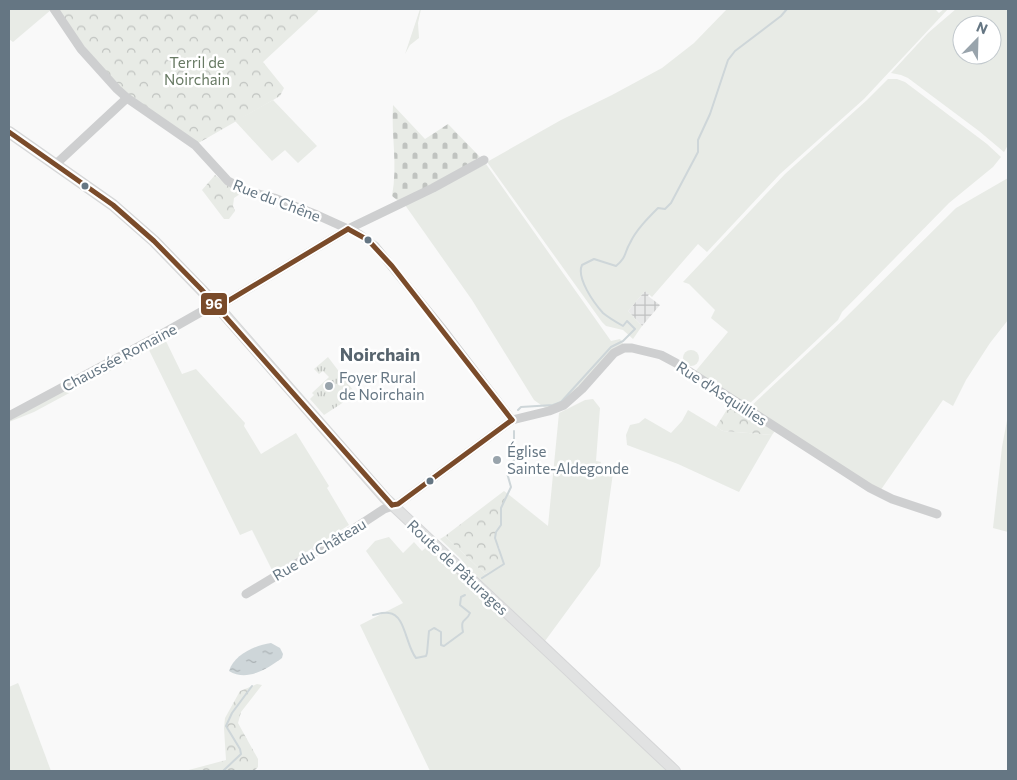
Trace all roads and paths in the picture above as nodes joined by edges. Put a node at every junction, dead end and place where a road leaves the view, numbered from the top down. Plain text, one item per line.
1 (54, 9) edge
2 (127, 98) junction
3 (9, 132) edge
4 (484, 160) dead end
5 (56, 164) junction
6 (348, 229) junction
7 (216, 306) junction
8 (9, 416) edge
9 (512, 420) junction
10 (392, 505) junction
11 (937, 514) dead end
12 (246, 594) dead end
13 (675, 771) edge

1 - 2 street, Rue du Chêne
2 - 5 street
2 - 6 street, Rue du Chêne
3 - 5 main road, Route de Pâturages
4 - 6 street, Chaussée Romaine
5 - 7 main road, Route de Pâturages
6 - 7 street, Chaussée Romaine
6 - 9 street, Rue du Chêne
7 - 8 street, Chaussée Romaine
7 - 10 main road, Route de Pâturages
9 - 10 street, Rue du Château
9 - 11 street, Rue d'Asquillies
10 - 12 street, Rue du Château
10 - 13 main road, Route de Pâturages

